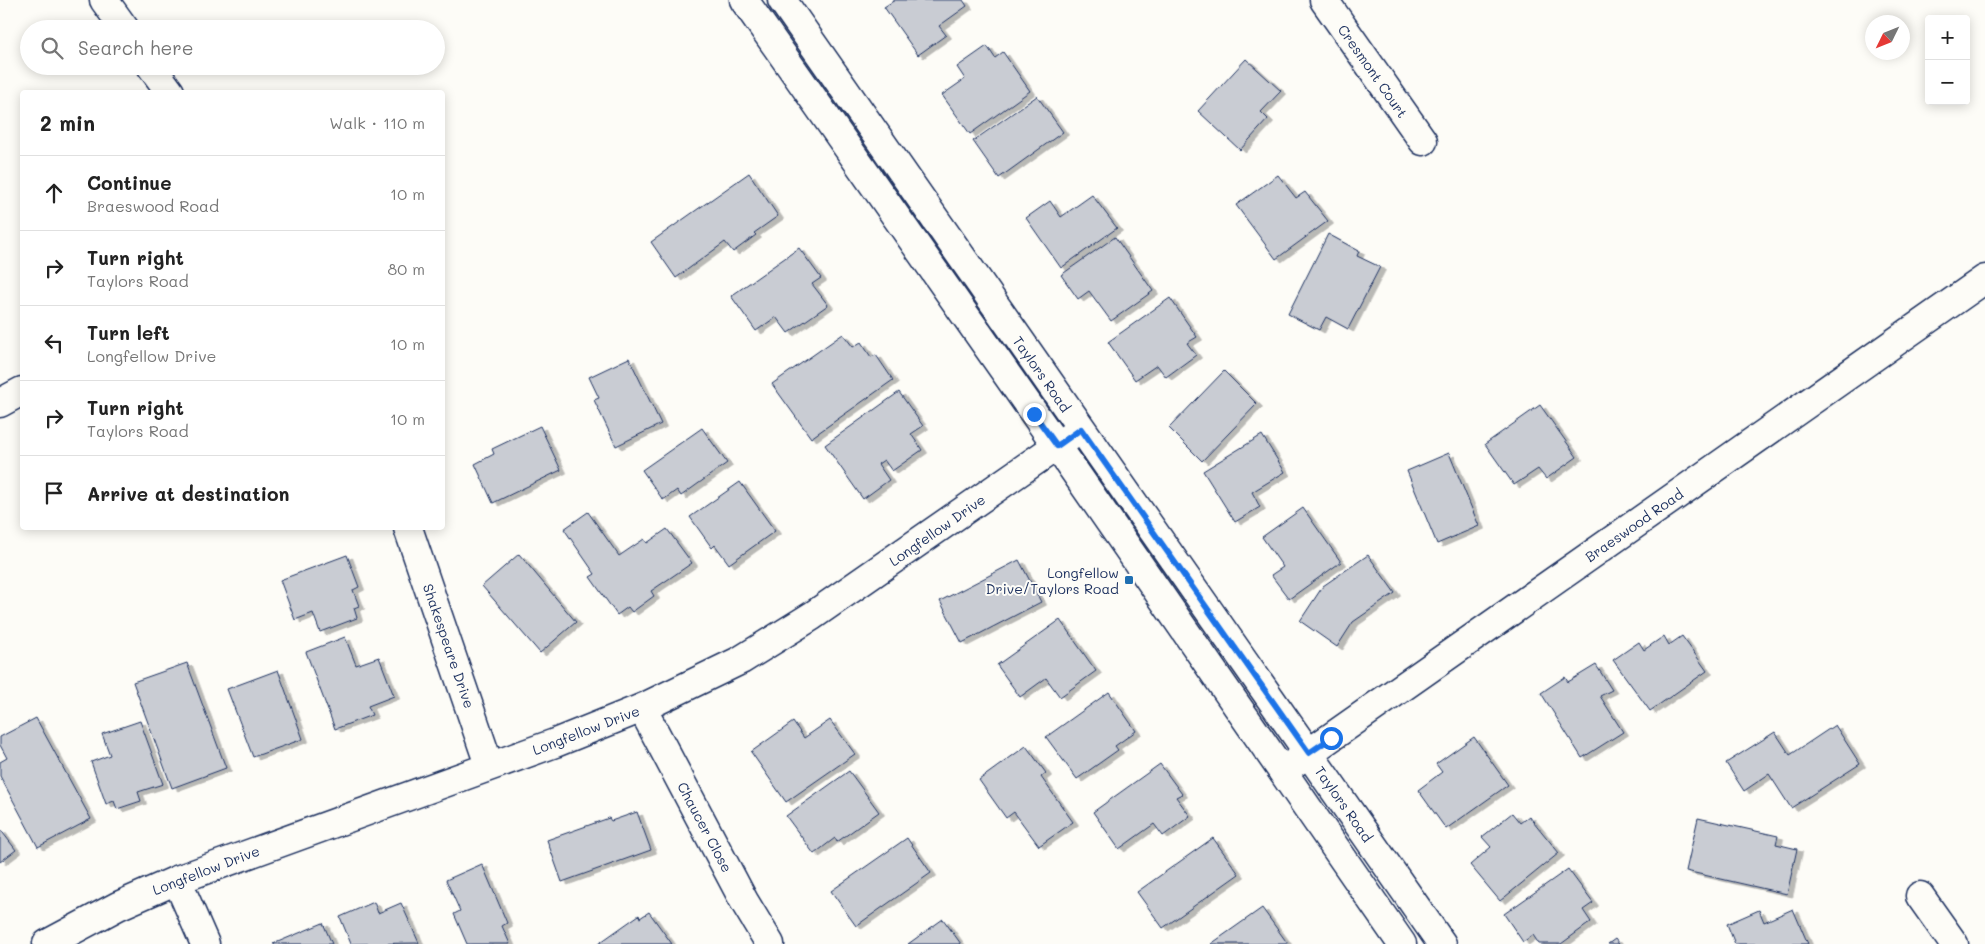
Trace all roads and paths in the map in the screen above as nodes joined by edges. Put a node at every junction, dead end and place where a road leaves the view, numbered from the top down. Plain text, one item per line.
1 (104, 0) edge
2 (744, 0) edge
3 (782, 0) edge
4 (1324, 0) edge
5 (118, 20) edge
6 (158, 75) edge
7 (169, 90) edge
8 (1423, 141) dead end
9 (1985, 279) edge
10 (20, 392) edge
11 (0, 403) edge
12 (1081, 429) junction
13 (1057, 446) junction
14 (409, 530) edge
15 (642, 708) junction
16 (1309, 753) junction
17 (489, 765) junction
18 (1283, 772) junction
19 (177, 880) junction
20 (1920, 896) dead end
21 (47, 944) edge
22 (205, 944) edge
23 (770, 944) edge
24 (1402, 944) edge
25 (1442, 944) edge
26 (1954, 944) edge

1 - 5 street
2 - 13 street
3 - 12 street, Taylors Road
4 - 8 street, Cresmont Court
6 - 7 street
9 - 16 street, Braeswood Road
10 - 11 street
12 - 13 street, Longfellow Drive
12 - 16 street, Taylors Road
13 - 15 street, Longfellow Drive
13 - 18 street
14 - 17 street, Shakespeare Drive
15 - 17 street, Longfellow Drive
15 - 23 street, Chaucer Close
16 - 18 street, Braeswood Road
16 - 25 street, Taylors Road
17 - 19 street, Longfellow Drive
18 - 24 street
19 - 21 street, Longfellow Drive
19 - 22 street
20 - 26 street

